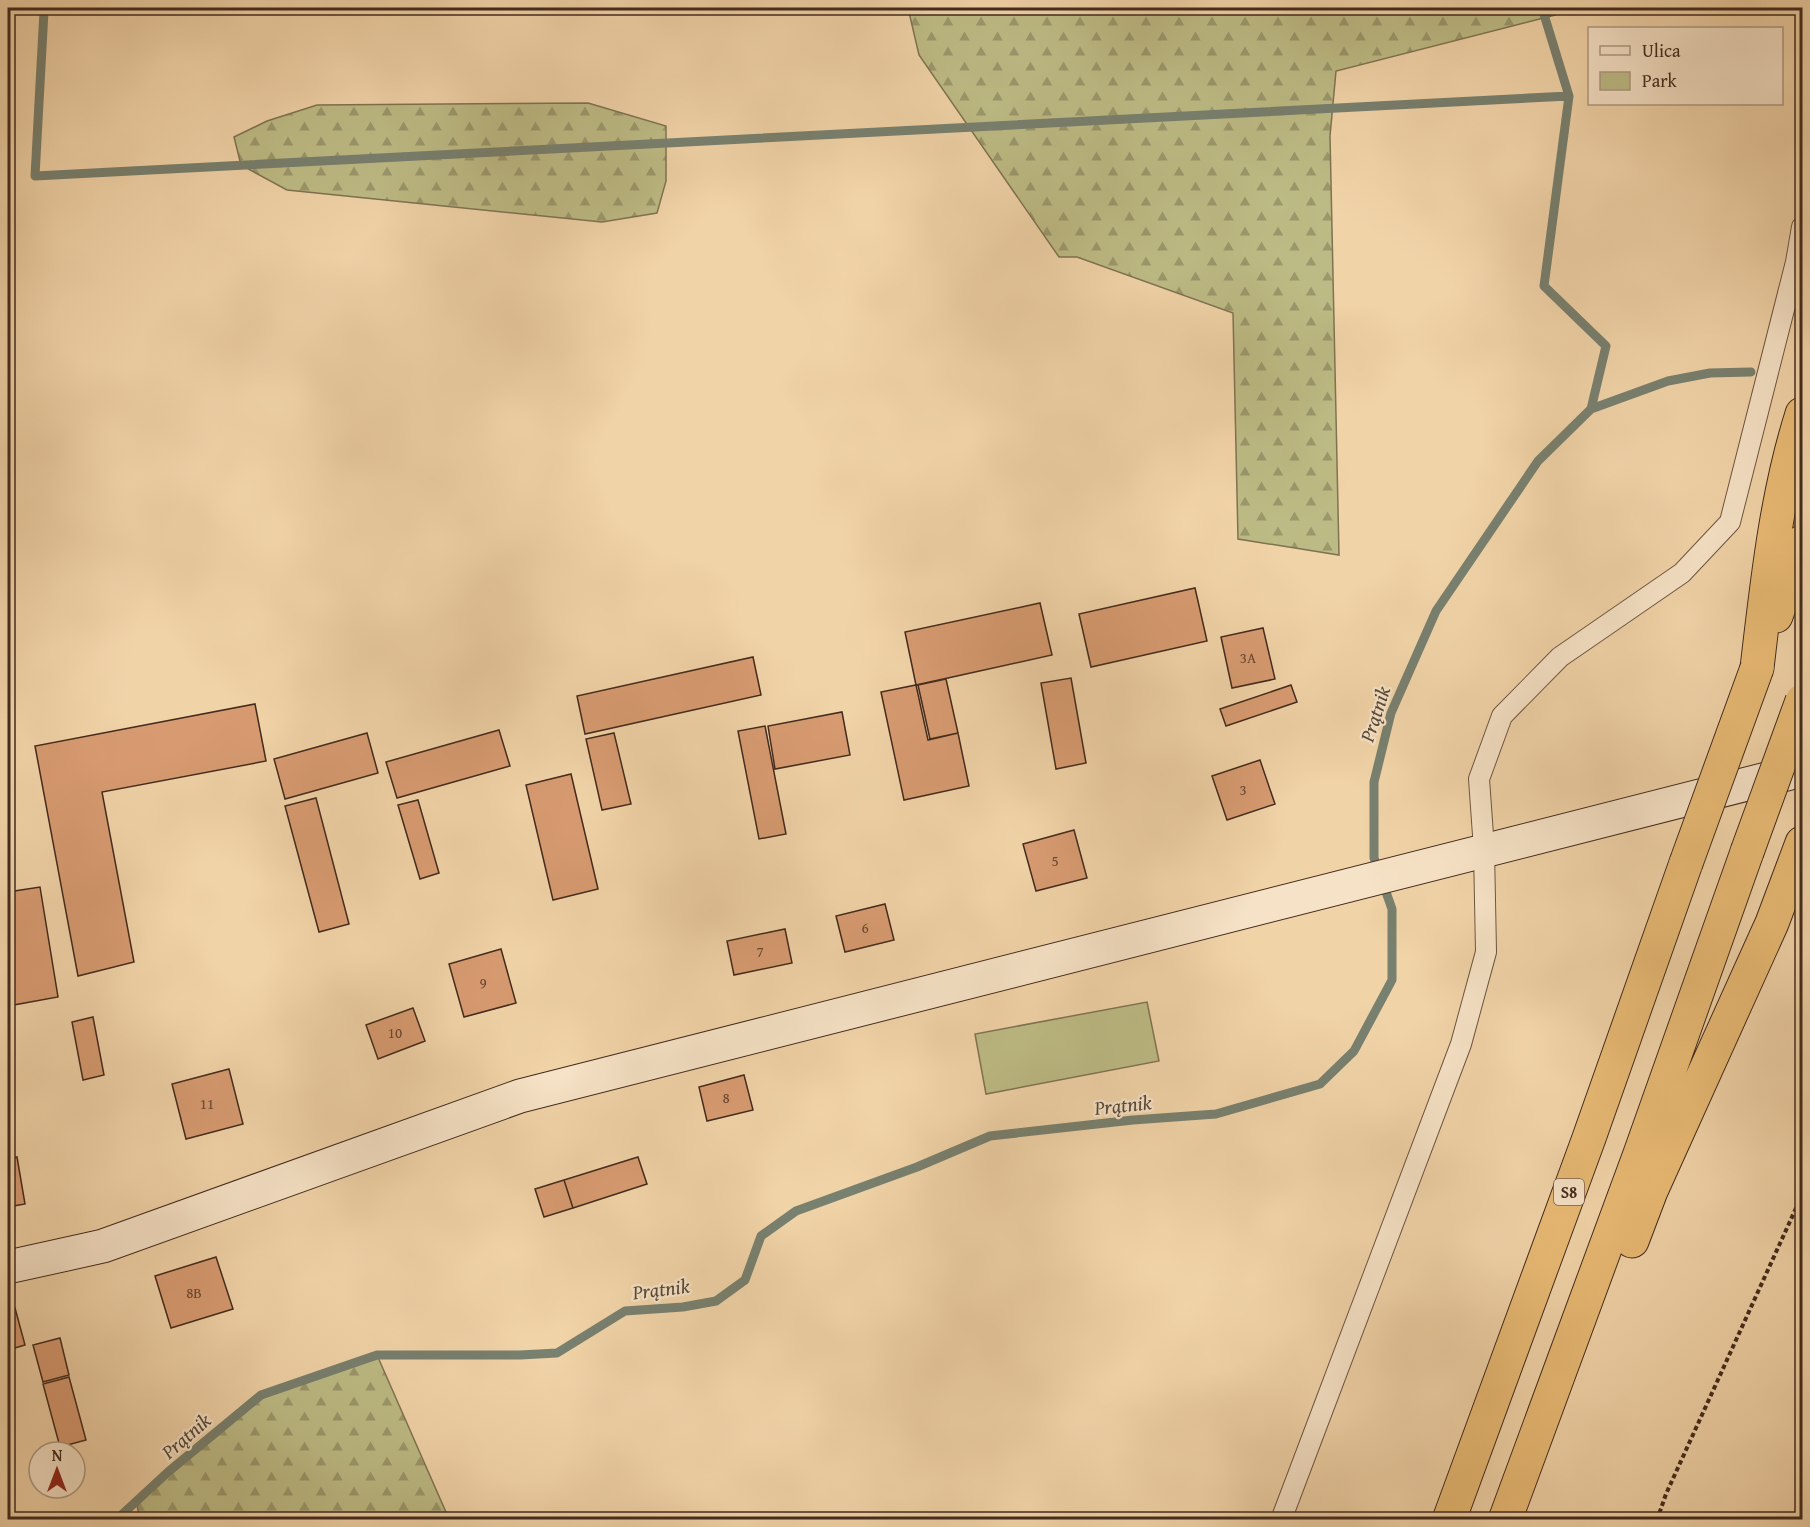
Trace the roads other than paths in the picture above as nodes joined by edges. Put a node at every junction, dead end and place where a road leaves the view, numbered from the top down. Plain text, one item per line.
1 (1803, 227) edge
2 (1798, 428) edge
3 (1803, 542) edge
4 (1757, 668) junction
5 (1803, 701) edge
6 (1803, 770) edge
7 (1803, 843) edge
8 (1484, 849) junction
9 (8, 1267) edge
10 (1511, 1504) edge
11 (1281, 1520) edge
12 (1449, 1520) edge

1 - 8 lane
2 - 4 highway
3 - 4 highway, S8
4 - 12 highway, S8, bridge
5 - 10 highway, bridge
6 - 8 street
7 - 10 highway
8 - 9 street
8 - 11 lane

